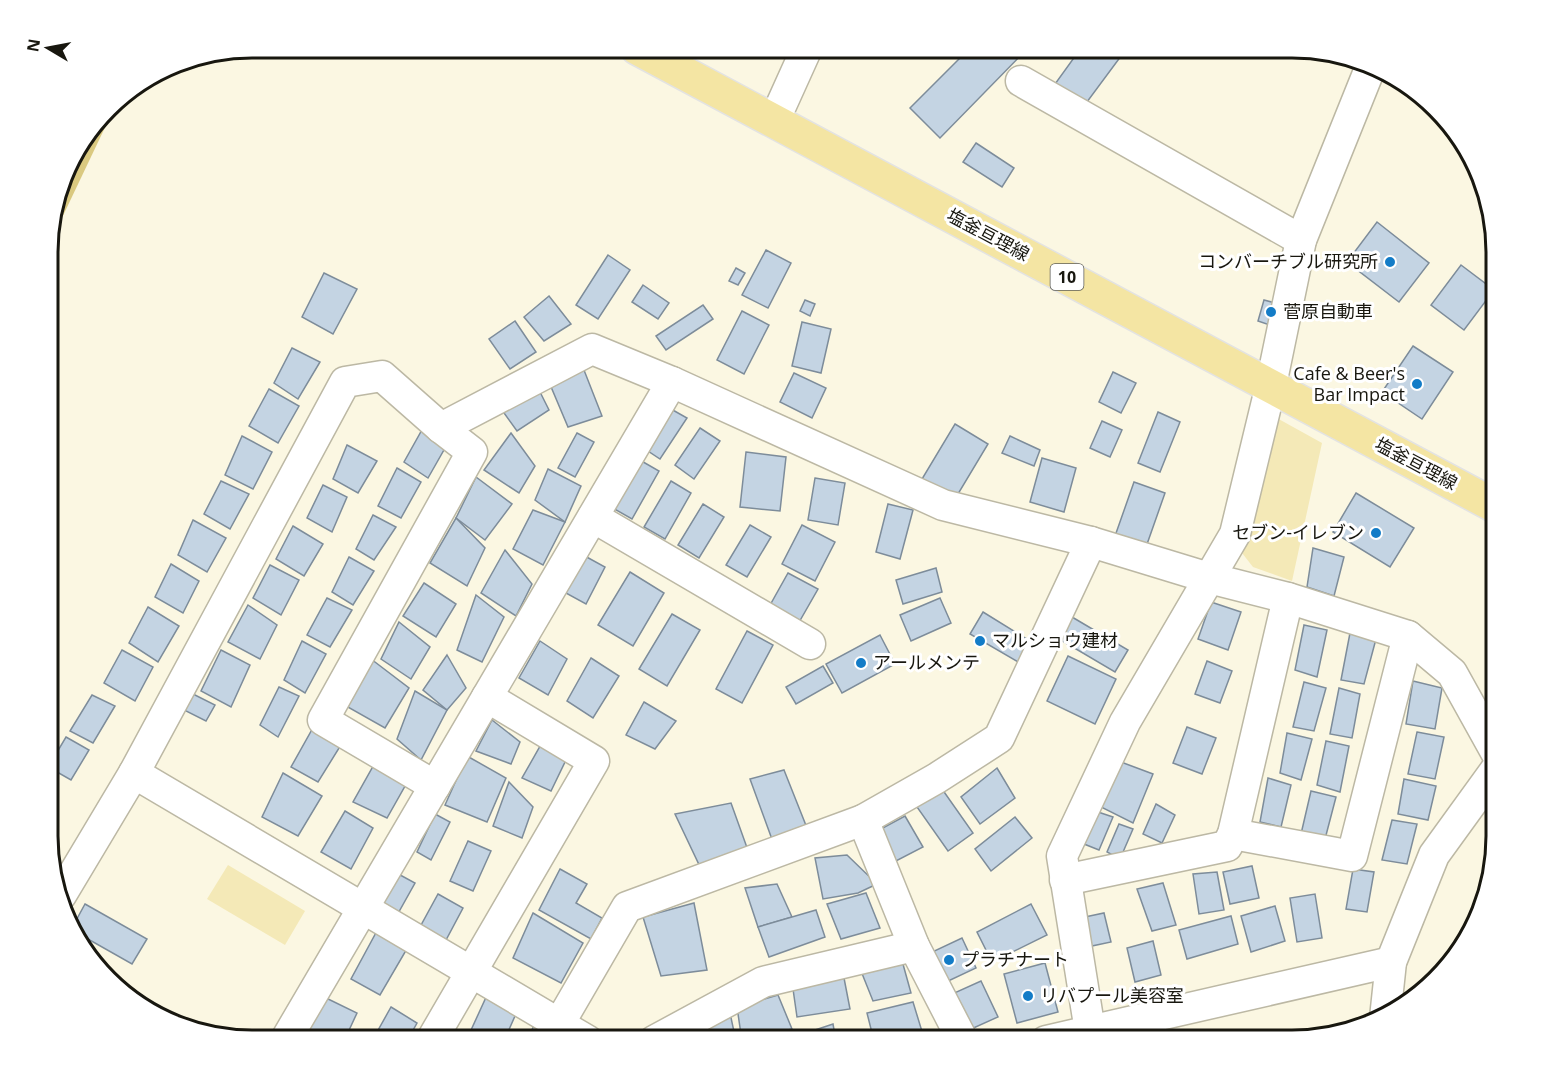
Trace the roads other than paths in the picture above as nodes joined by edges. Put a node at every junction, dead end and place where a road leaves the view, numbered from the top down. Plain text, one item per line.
1 (656, 58) edge
2 (802, 59) edge
3 (1368, 74) edge
4 (1021, 81) dead end
5 (774, 121) junction
6 (1301, 240) junction
7 (672, 382) junction
8 (1271, 386) junction
9 (441, 428) junction
10 (1486, 501) edge
11 (593, 517) junction
12 (1091, 542) junction
13 (1209, 578) junction
14 (1288, 598) junction
15 (1408, 636) junction
16 (810, 644) dead end
17 (487, 697) junction
18 (1486, 734) edge
19 (134, 773) junction
20 (1486, 783) edge
21 (435, 786) junction
22 (863, 820) junction
23 (1233, 834) junction
24 (1065, 880) junction
25 (65, 887) edge
26 (363, 908) junction
27 (914, 946) junction
28 (1391, 962) junction
29 (471, 972) junction
30 (1386, 1005) edge
31 (559, 1024) junction
32 (291, 1030) edge
33 (437, 1030) edge
34 (569, 1030) edge
35 (674, 1030) edge
36 (957, 1030) edge
37 (1090, 1030) edge
38 (1094, 1030) edge

1 - 5 main road, 塩釜亘理線 / 10
2 - 5 street
3 - 6 street
4 - 6 street
5 - 8 main road, 塩釜亘理線 / 10
6 - 8 street
7 - 9 street
7 - 11 street
7 - 12 street
8 - 10 main road, 塩釜亘理線 / 10
8 - 13 street
9 - 19 street
9 - 21 street
11 - 16 street
11 - 17 street
12 - 13 street
12 - 22 street
13 - 14 street
13 - 24 street
14 - 15 street
14 - 23 street
15 - 18 street
15 - 23 street
17 - 21 street
17 - 29 street
19 - 25 street
19 - 26 street
20 - 28 street
21 - 26 street
22 - 27 street
22 - 31 street
23 - 24 street
24 - 37 street
26 - 29 street
26 - 32 street
27 - 35 street
27 - 36 street
28 - 30 street
28 - 38 street
29 - 31 street
29 - 33 street
31 - 34 street

